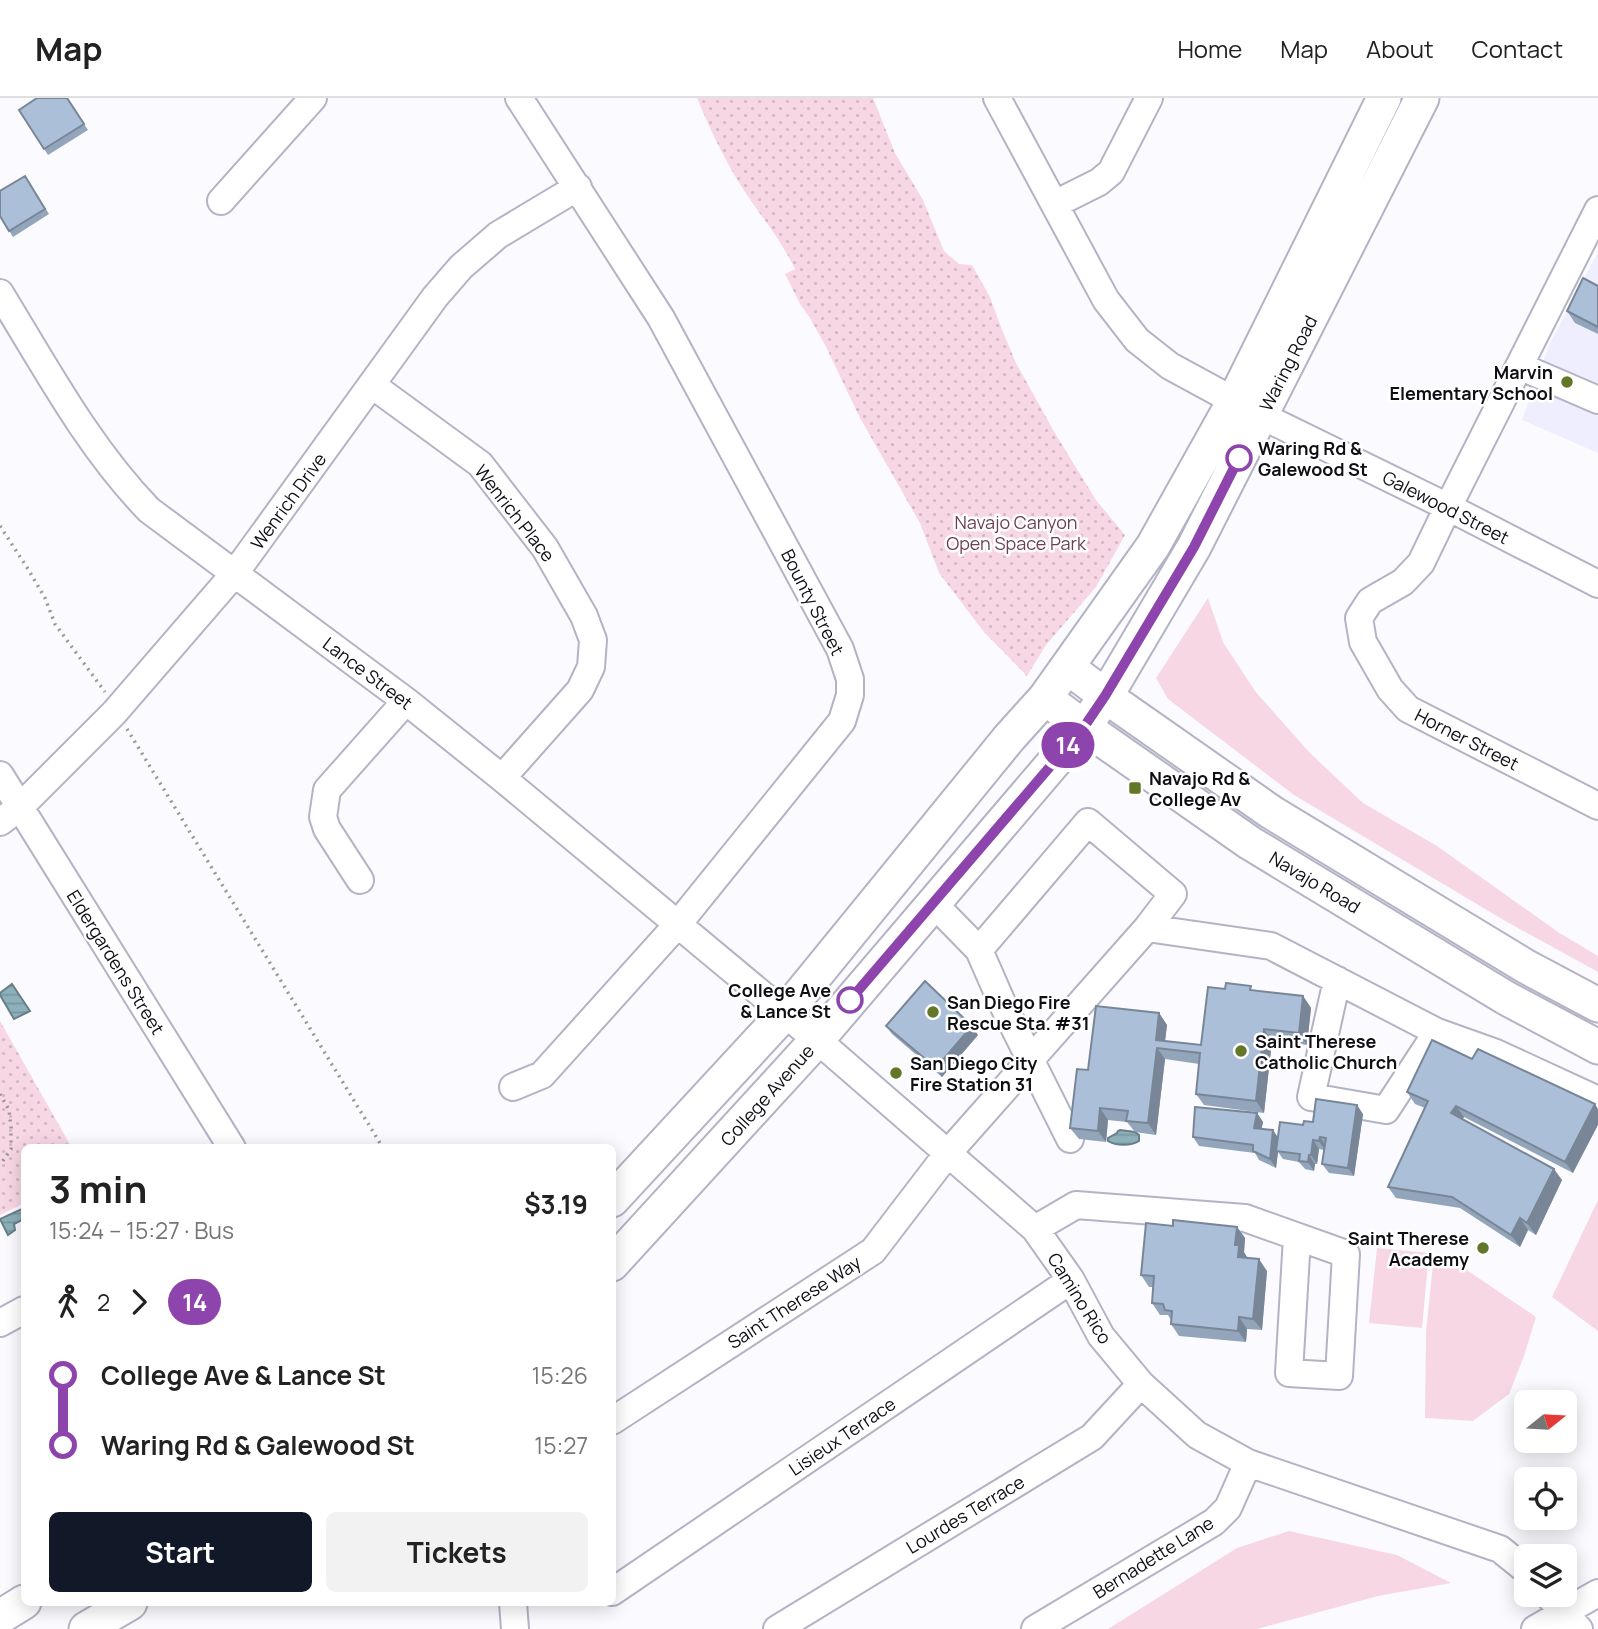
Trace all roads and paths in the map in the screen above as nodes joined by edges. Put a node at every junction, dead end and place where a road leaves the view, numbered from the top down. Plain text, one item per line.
1 (313, 98) edge
2 (519, 98) edge
3 (997, 98) edge
4 (1149, 98) edge
5 (1384, 98) edge
6 (1422, 98) edge
7 (578, 187) junction
8 (220, 201) dead end
9 (1055, 204) junction
10 (1598, 210) edge
11 (0, 293) edge
12 (1519, 366) junction
13 (372, 385) junction
14 (1598, 400) edge
15 (1248, 409) junction
16 (1448, 507) junction
17 (0, 526) edge
18 (235, 573) junction
19 (1598, 584) edge
20 (1067, 667) junction
21 (1105, 696) junction
22 (1045, 698) junction
23 (406, 701) junction
24 (116, 711) junction
25 (1084, 727) junction
26 (0, 775) edge
27 (502, 778) junction
28 (1598, 806) edge
29 (10, 815) edge
30 (360, 880) dead end
31 (933, 903) junction
32 (678, 925) junction
33 (1147, 928) junction
34 (979, 950) junction
35 (1337, 980) junction
36 (1598, 1005) edge
37 (784, 1014) junction
38 (1437, 1032) junction
39 (817, 1040) junction
40 (1598, 1047) edge
41 (1030, 1059) junction
42 (513, 1087) dead end
43 (0, 1094) edge
44 (1598, 1100) edge
45 (1070, 1139) edge
46 (229, 1144) edge
47 (381, 1144) edge
48 (948, 1153) junction
49 (0, 1165) edge
50 (616, 1196) edge
51 (1035, 1229) junction
52 (1297, 1237) junction
53 (616, 1260) edge
54 (1071, 1280) junction
55 (21, 1312) edge
56 (0, 1323) edge
57 (1141, 1384) junction
58 (616, 1418) edge
59 (1248, 1463) junction
60 (1514, 1560) edge
61 (616, 1589) edge
62 (1598, 1593) edge
63 (21, 1604) edge
64 (125, 1606) edge
65 (513, 1606) edge
66 (1563, 1612) edge
67 (0, 1617) edge
68 (86, 1629) edge
69 (515, 1629) edge
70 (777, 1629) edge
71 (1035, 1629) edge
72 (1535, 1629) edge

1 - 8 street
2 - 7 street, Bounty Street
3 - 9 street, Galewood Street
4 - 9 street
5 - 15 main road, Waring Road
6 - 15 main road, Waring Road
7 - 13 street, Wenrich Drive
7 - 32 street, Bounty Street
9 - 15 street, Galewood Street
10 - 12 street
11 - 18 street, Lance Street
12 - 14 street
12 - 16 street
13 - 18 street, Wenrich Drive
13 - 27 street, Wenrich Place
15 - 16 street, Galewood Street
15 - 20 main road, Waring Road
15 - 21 main road, Waring Road
16 - 19 street, Galewood Street
16 - 28 street, Horner Street
17 - 24 path
18 - 23 street, Lance Street
18 - 24 street, Wenrich Drive
20 - 21 main road, Navajo Road
20 - 22 main road
21 - 25 main road, College Avenue
21 - 36 main road, Navajo Road
22 - 25 main road, Navajo Road
22 - 37 main road
23 - 27 street, Lance Street
23 - 30 street
24 - 29 street, Wenrich Drive
24 - 47 path
25 - 31 main road, College Avenue
25 - 40 main road, Navajo Road
26 - 29 street, Eldergardens Street
27 - 32 street, Lance Street
29 - 46 street, Eldergardens Street
31 - 34 street
31 - 39 main road, College Avenue
32 - 37 street, Lance Street
32 - 42 street, Bounty Street
33 - 34 street, Saint Therese Way
33 - 35 street
33 - 41 street, Saint Therese Way
34 - 41 street
35 - 38 street
35 - 38 street
37 - 39 street, Camino Rico
37 - 50 main road
38 - 44 street
39 - 48 street, Camino Rico
39 - 53 main road, College Avenue
41 - 45 street
41 - 48 street, Saint Therese Way
43 - 49 path
48 - 51 street, Camino Rico
48 - 58 street, Saint Therese Way
51 - 52 street
51 - 54 street, Camino Rico
52 - 52 street
54 - 57 street, Camino Rico
54 - 61 street, Lisieux Terrace
55 - 56 street
57 - 59 street, Camino Rico
57 - 70 street, Lourdes Terrace
59 - 60 street, Camino Rico
59 - 71 street, Bernadette Lane
62 - 66 street
63 - 67 main road
64 - 68 main road
65 - 69 street
66 - 72 street

